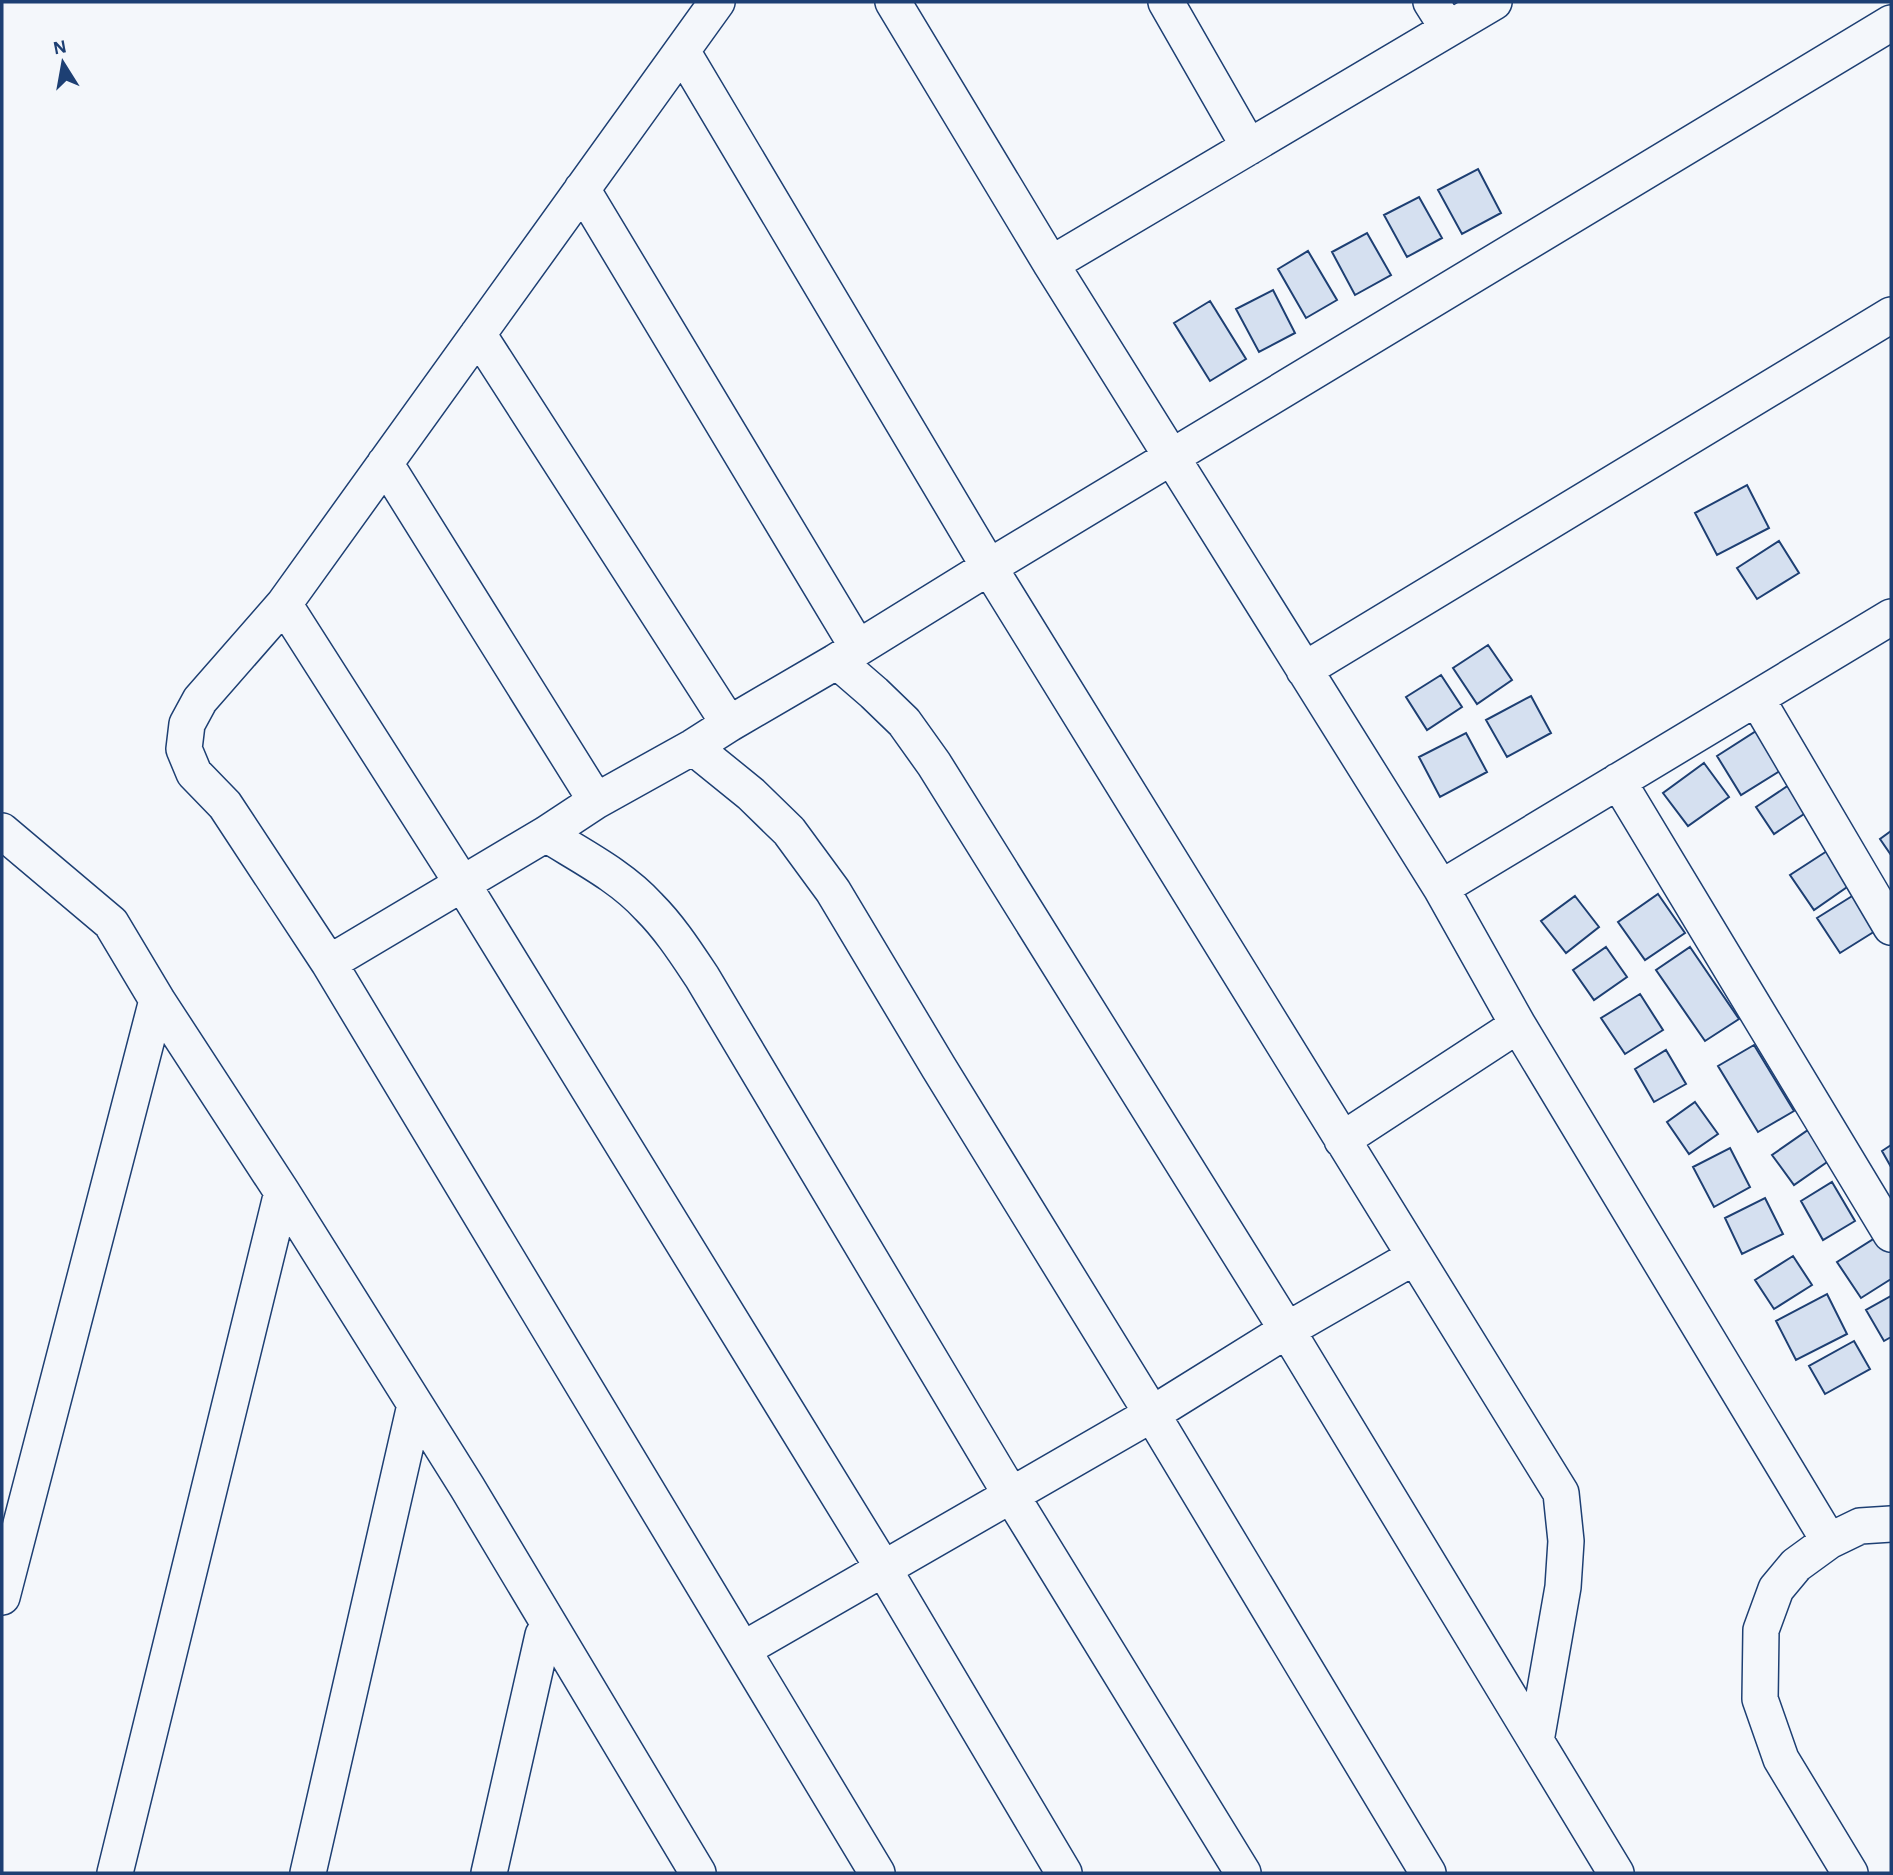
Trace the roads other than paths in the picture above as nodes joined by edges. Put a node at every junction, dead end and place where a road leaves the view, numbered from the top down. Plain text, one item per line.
1 (717, 2) edge
2 (893, 2) edge
3 (1166, 2) edge
4 (1494, 2) edge
5 (1440, 15) edge
6 (1891, 23) edge
7 (682, 51) junction
8 (1249, 147) junction
9 (582, 189) junction
10 (1051, 264) junction
11 (1891, 314) edge
12 (478, 334) junction
13 (1171, 458) junction
14 (385, 463) junction
15 (989, 567) junction
16 (284, 604) junction
17 (1891, 617) edge
18 (848, 655) junction
19 (1304, 670) junction
20 (1757, 699) junction
21 (729, 724) junction
22 (693, 747) junction
23 (1618, 782) junction
24 (596, 801) junction
25 (546, 834) junction
26 (4, 843) edge
27 (463, 883) junction
28 (1441, 888) junction
29 (1891, 928) edge
30 (329, 963) junction
31 (158, 1000) junction
32 (1518, 1025) junction
33 (1342, 1140) junction
34 (282, 1192) junction
35 (1891, 1234) edge
36 (1415, 1257) junction
37 (1287, 1330) junction
38 (415, 1405) junction
39 (1152, 1414) junction
40 (1011, 1495) junction
41 (1891, 1524) edge
42 (1829, 1541) junction
43 (883, 1568) junction
44 (2, 1597) edge
45 (543, 1634) dead end
46 (744, 1649) junction
47 (1536, 1741) junction
48 (115, 1873) edge
49 (307, 1873) edge
50 (489, 1873) edge
51 (698, 1873) edge
52 (877, 1873) edge
53 (1064, 1873) edge
54 (1243, 1873) edge
55 (1428, 1873) edge
56 (1616, 1873) edge
57 (1850, 1873) edge

1 - 7 street
2 - 10 street
3 - 8 street
4 - 5 street
5 - 8 street
6 - 13 street
7 - 9 street
7 - 15 street
8 - 10 street
9 - 12 street
9 - 18 street
10 - 13 street
11 - 19 street
12 - 14 street
12 - 21 street
13 - 15 street
13 - 19 street
14 - 16 street
14 - 24 street
15 - 18 street
15 - 33 street
16 - 27 street
16 - 30 street
17 - 20 street
18 - 21 street
18 - 37 street
19 - 28 street
20 - 23 street
20 - 29 street
21 - 22 street
22 - 24 street
22 - 39 street
23 - 28 street
23 - 35 street
24 - 25 street
25 - 27 street
25 - 40 street
26 - 31 street
27 - 30 street
27 - 43 street
28 - 32 street
30 - 46 street
31 - 34 street
31 - 44 street
32 - 33 street
32 - 42 street
33 - 36 street
34 - 38 street
34 - 48 street
36 - 37 street
36 - 47 street
37 - 39 street
37 - 47 street
38 - 49 street
38 - 51 street
39 - 40 street
39 - 55 street
40 - 43 street
40 - 54 street
41 - 42 street
42 - 57 street
43 - 46 street
43 - 53 street
45 - 50 street
46 - 52 street
47 - 56 street

